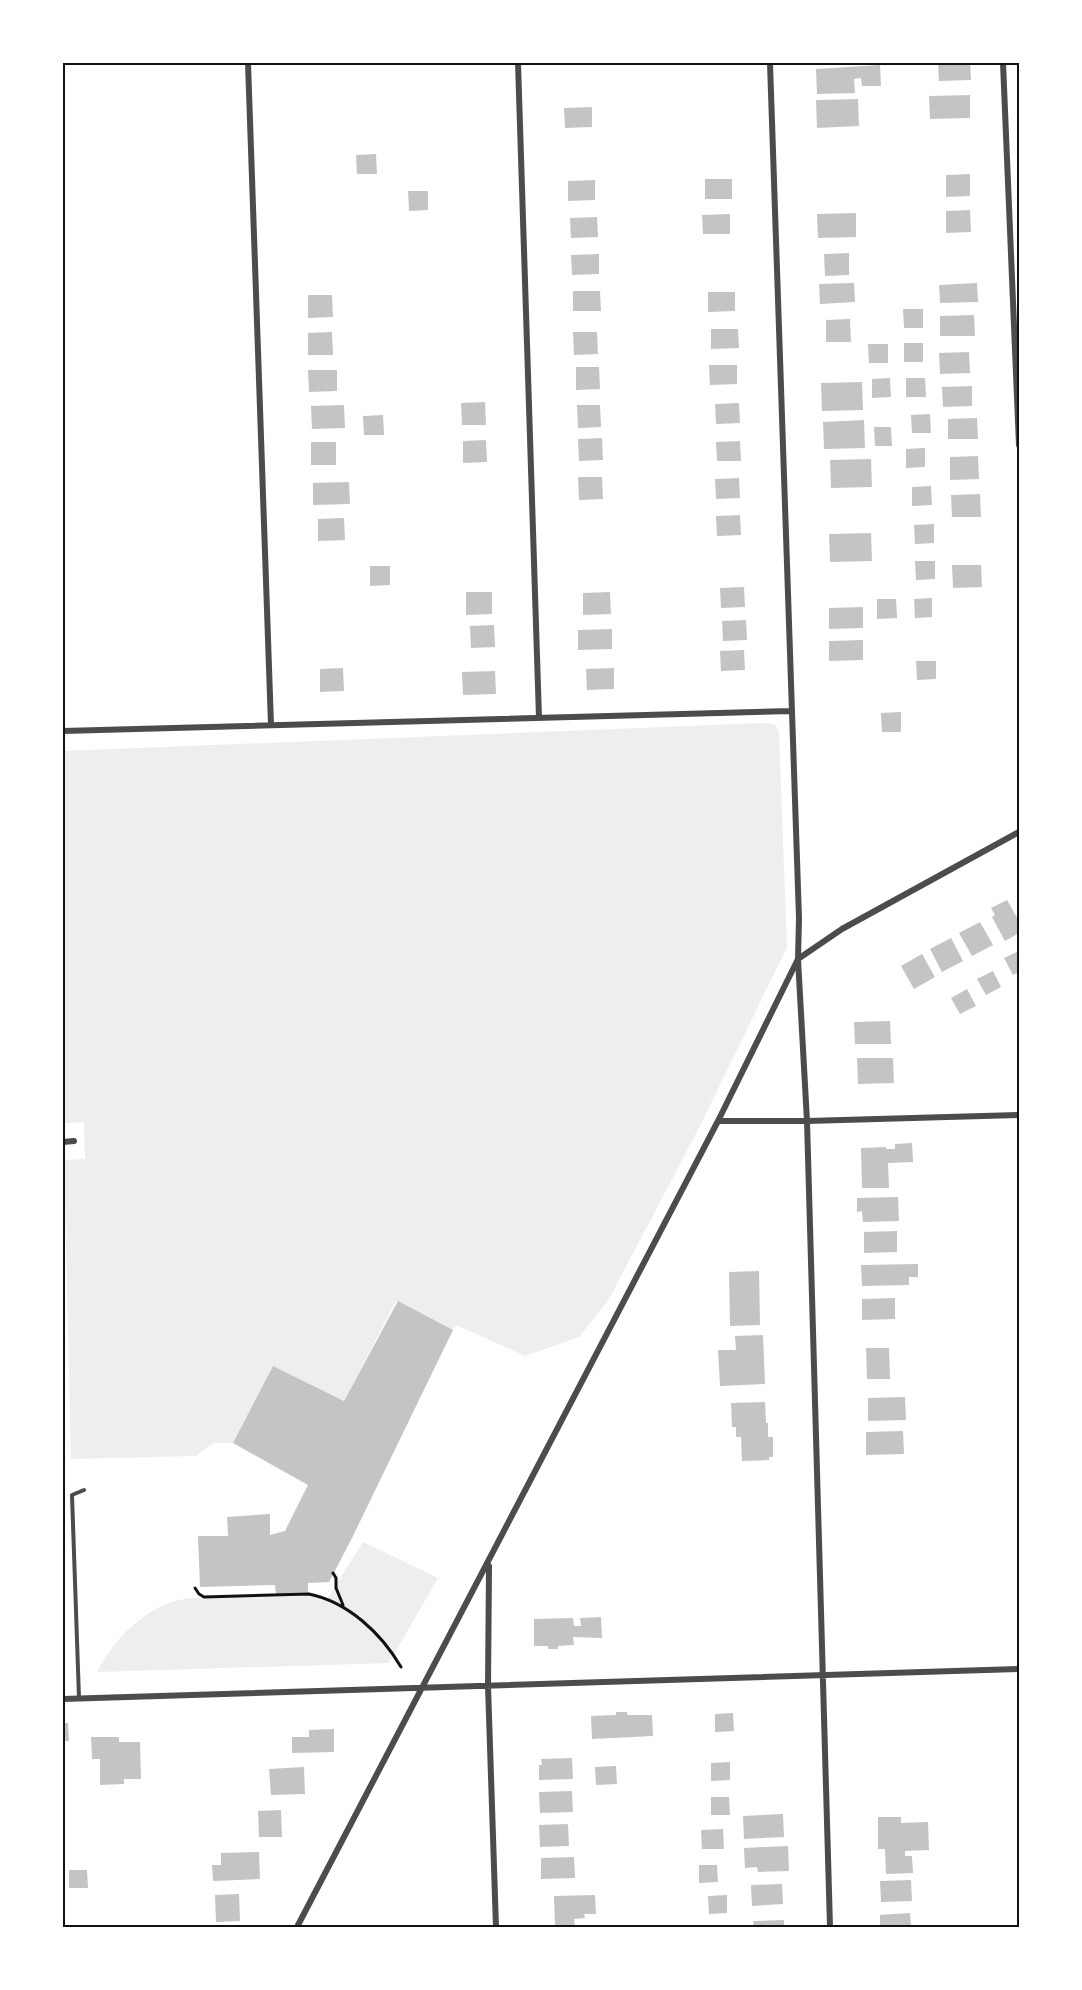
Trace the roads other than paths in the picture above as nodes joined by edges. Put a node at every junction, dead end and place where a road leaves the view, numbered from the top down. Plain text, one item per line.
1 (248, 63) edge
2 (518, 63) edge
3 (770, 63) edge
4 (1003, 63) edge
5 (1019, 445) edge
6 (791, 711) junction
7 (539, 718) junction
8 (271, 725) junction
9 (63, 731) edge
10 (1019, 831) edge
11 (798, 959) junction
12 (1019, 1115) edge
13 (718, 1121) junction
14 (807, 1121) junction
15 (74, 1141) dead end
16 (63, 1142) edge
17 (84, 1490) dead end
18 (489, 1562) junction
19 (1019, 1669) edge
20 (823, 1675) junction
21 (488, 1686) junction
22 (421, 1687) junction
23 (79, 1698) junction
24 (63, 1699) edge
25 (297, 1927) edge
26 (496, 1927) edge
27 (830, 1927) edge

1 - 8 street
2 - 7 street
3 - 6 street
4 - 5 street
6 - 7 street
6 - 11 street
7 - 8 street
8 - 9 street
10 - 11 street
11 - 13 street
11 - 14 street
12 - 14 street
13 - 14 street
13 - 18 street
14 - 20 street
15 - 16 street
17 - 23 lane
18 - 21 street
18 - 22 street
19 - 20 street
20 - 21 street
20 - 27 street
21 - 22 street
21 - 26 street
22 - 23 street
22 - 25 street
23 - 24 street

